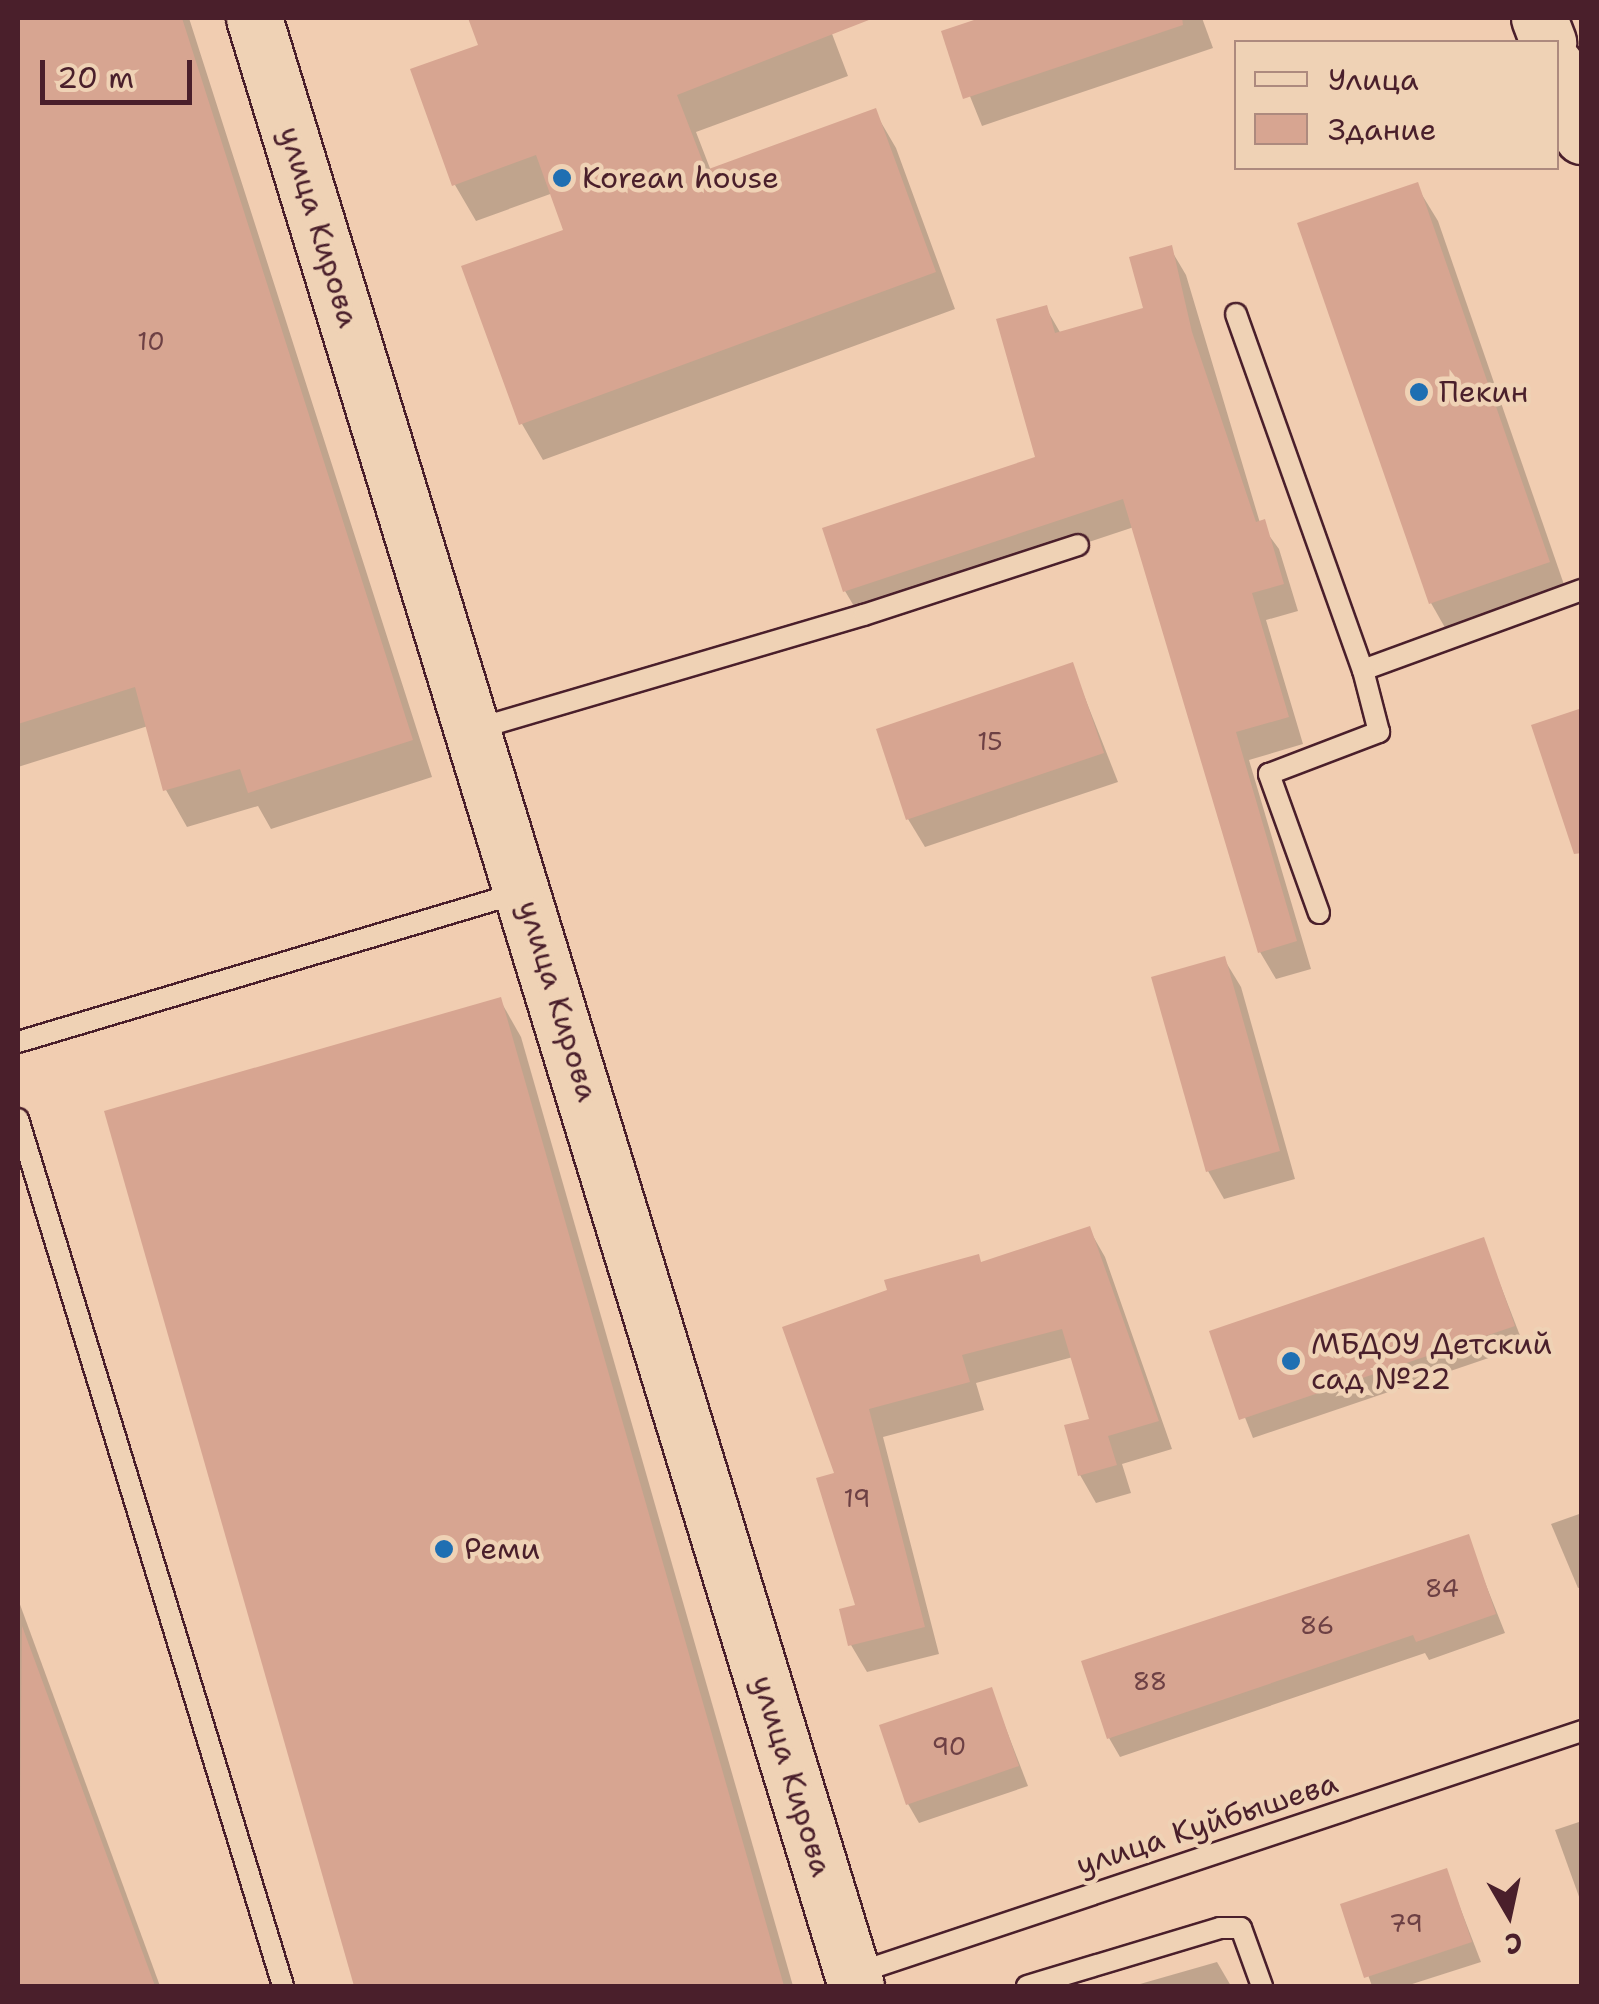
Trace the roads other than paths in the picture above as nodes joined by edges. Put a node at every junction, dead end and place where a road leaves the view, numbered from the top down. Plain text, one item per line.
1 (254, 18) edge
2 (1559, 74) edge
3 (1582, 136) edge
4 (1236, 314) dead end
5 (1078, 545) dead end
6 (1582, 590) edge
7 (1362, 670) junction
8 (476, 729) junction
9 (525, 891) junction
10 (1319, 913) dead end
11 (18, 1042) edge
12 (18, 1119) edge
13 (1582, 1731) edge
14 (854, 1981) edge
15 (283, 1986) edge
16 (1027, 1986) edge
17 (1262, 1986) edge

1 - 8 street, улица Кирова
2 - 3 street
4 - 7 lane
5 - 8 lane
6 - 7 lane
7 - 10 lane
8 - 9 street, улица Кирова
9 - 11 lane
9 - 14 street, улица Кирова
12 - 15 lane
13 - 14 lane, улица Куйбышева
16 - 17 lane

